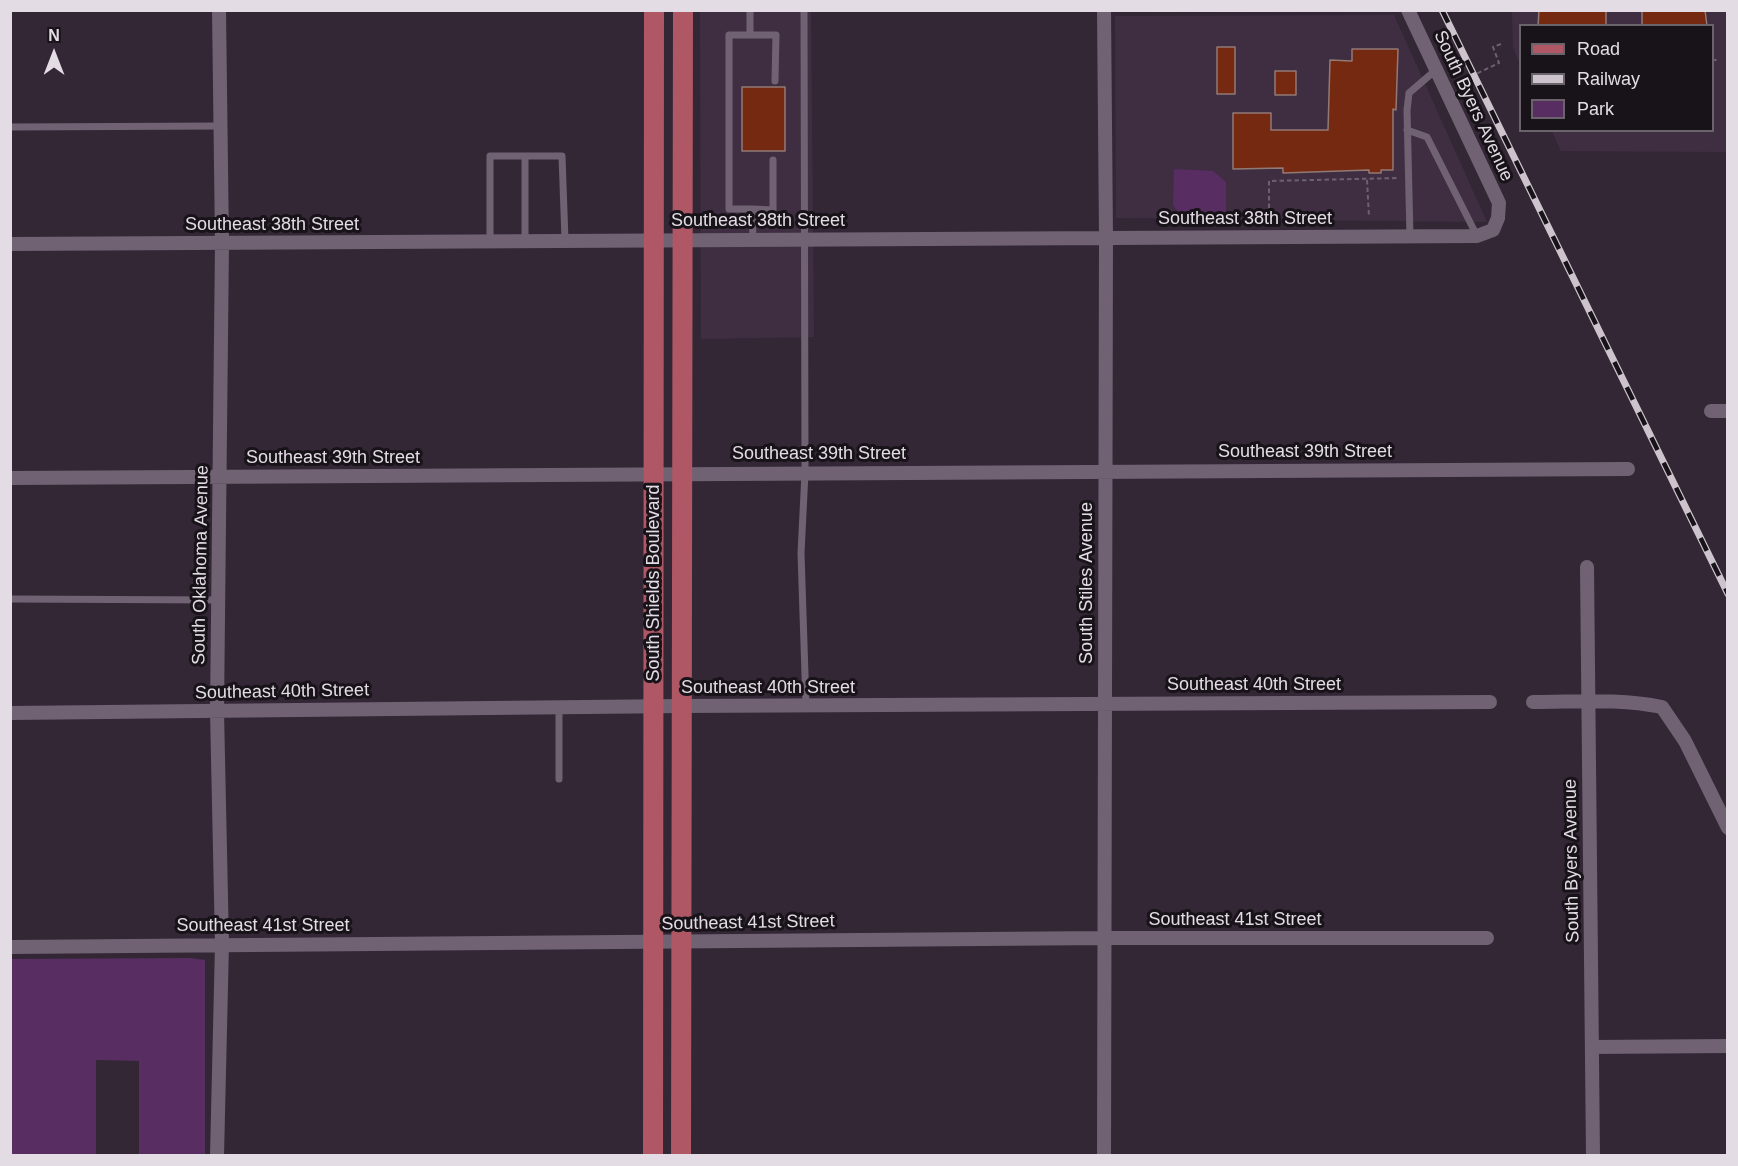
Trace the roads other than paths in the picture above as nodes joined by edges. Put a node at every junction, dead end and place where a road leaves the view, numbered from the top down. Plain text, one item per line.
1 (219, 10) edge
2 (654, 10) edge
3 (683, 10) edge
4 (750, 10) edge
5 (804, 10) edge
6 (1104, 10) edge
7 (1408, 10) edge
8 (750, 35) junction
9 (1438, 71) junction
10 (775, 81) dead end
11 (220, 126) junction
12 (10, 127) edge
13 (1407, 130) junction
14 (525, 156) junction
15 (773, 160) dead end
16 (752, 209) junction
17 (1477, 236) junction
18 (1106, 237) junction
19 (1410, 237) junction
20 (753, 239) junction
21 (805, 239) junction
22 (565, 240) junction
23 (654, 240) junction
24 (682, 240) junction
25 (490, 241) junction
26 (525, 241) junction
27 (222, 243) junction
28 (10, 244) edge
29 (1712, 411) dead end
30 (1728, 411) edge
31 (1628, 469) dead end
32 (1104, 471) junction
33 (682, 473) junction
34 (805, 473) junction
35 (654, 474) junction
36 (220, 477) junction
37 (10, 478) edge
38 (1587, 567) dead end
39 (10, 599) edge
40 (218, 600) junction
41 (1490, 702) dead end
42 (1533, 702) dead end
43 (1588, 702) junction
44 (1106, 704) junction
45 (806, 705) junction
46 (681, 706) junction
47 (654, 707) junction
48 (559, 708) junction
49 (217, 711) junction
50 (10, 712) edge
51 (560, 778) dead end
52 (1728, 828) edge
53 (1104, 938) junction
54 (1487, 938) dead end
55 (681, 941) junction
56 (654, 942) junction
57 (222, 944) junction
58 (10, 947) edge
59 (1728, 1046) edge
60 (1592, 1047) junction
61 (217, 1155) edge
62 (653, 1155) edge
63 (681, 1155) edge
64 (1104, 1155) edge
65 (1593, 1155) edge

1 - 11 street, South Oklahoma Avenue
2 - 23 main road, South Shields Boulevard
3 - 24 main road, South Shields Boulevard
4 - 8 lane
5 - 21 lane
6 - 18 street, South Stiles Avenue
7 - 9 street, South Byers Avenue
8 - 10 lane
8 - 16 lane
9 - 13 lane
9 - 17 street, South Byers Avenue
11 - 12 lane
11 - 27 street, South Oklahoma Avenue
13 - 17 lane
13 - 19 lane
14 - 22 lane
14 - 25 lane
14 - 26 lane
15 - 16 lane
16 - 20 lane
17 - 19 street, Southeast 38th Street
18 - 19 street, Southeast 38th Street
18 - 21 street, Southeast 38th Street
18 - 32 street, South Stiles Avenue
20 - 21 street, Southeast 38th Street
20 - 24 street, Southeast 38th Street
21 - 34 lane
22 - 23 street, Southeast 38th Street
22 - 26 street, Southeast 38th Street
23 - 24 street, Southeast 38th Street
23 - 35 main road, South Shields Boulevard
24 - 33 main road, South Shields Boulevard
25 - 26 street, Southeast 38th Street
25 - 27 street, Southeast 38th Street
27 - 28 street, Southeast 38th Street
27 - 36 street, South Oklahoma Avenue
29 - 30 street
31 - 32 street, Southeast 39th Street
32 - 34 street, Southeast 39th Street
32 - 44 street, South Stiles Avenue
33 - 34 street, Southeast 39th Street
33 - 35 street, Southeast 39th Street
33 - 46 main road, South Shields Boulevard
34 - 45 lane
35 - 36 street, Southeast 39th Street
35 - 47 main road, South Shields Boulevard
36 - 37 street, Southeast 39th Street
36 - 40 street, South Oklahoma Avenue
38 - 43 street, South Byers Avenue
39 - 40 lane
40 - 49 street, South Oklahoma Avenue
41 - 44 street, Southeast 40th Street
42 - 43 street
43 - 52 street
43 - 60 street, South Byers Avenue
44 - 45 street, Southeast 40th Street
44 - 53 street, South Stiles Avenue
45 - 46 street, Southeast 40th Street
46 - 47 street, Southeast 40th Street
46 - 55 main road, South Shields Boulevard
47 - 48 street, Southeast 40th Street
47 - 56 main road, South Shields Boulevard
48 - 49 street, Southeast 40th Street
48 - 51 lane
49 - 50 street, Southeast 40th Street
49 - 57 street, South Oklahoma Avenue
53 - 54 street, Southeast 41st Street
53 - 55 street, Southeast 41st Street
53 - 64 street, South Stiles Avenue
55 - 56 street, Southeast 41st Street
55 - 63 main road, South Shields Boulevard
56 - 57 street, Southeast 41st Street
56 - 62 main road, South Shields Boulevard
57 - 58 street, Southeast 41st Street
57 - 61 street, South Oklahoma Avenue
59 - 60 street
60 - 65 street, South Byers Avenue

